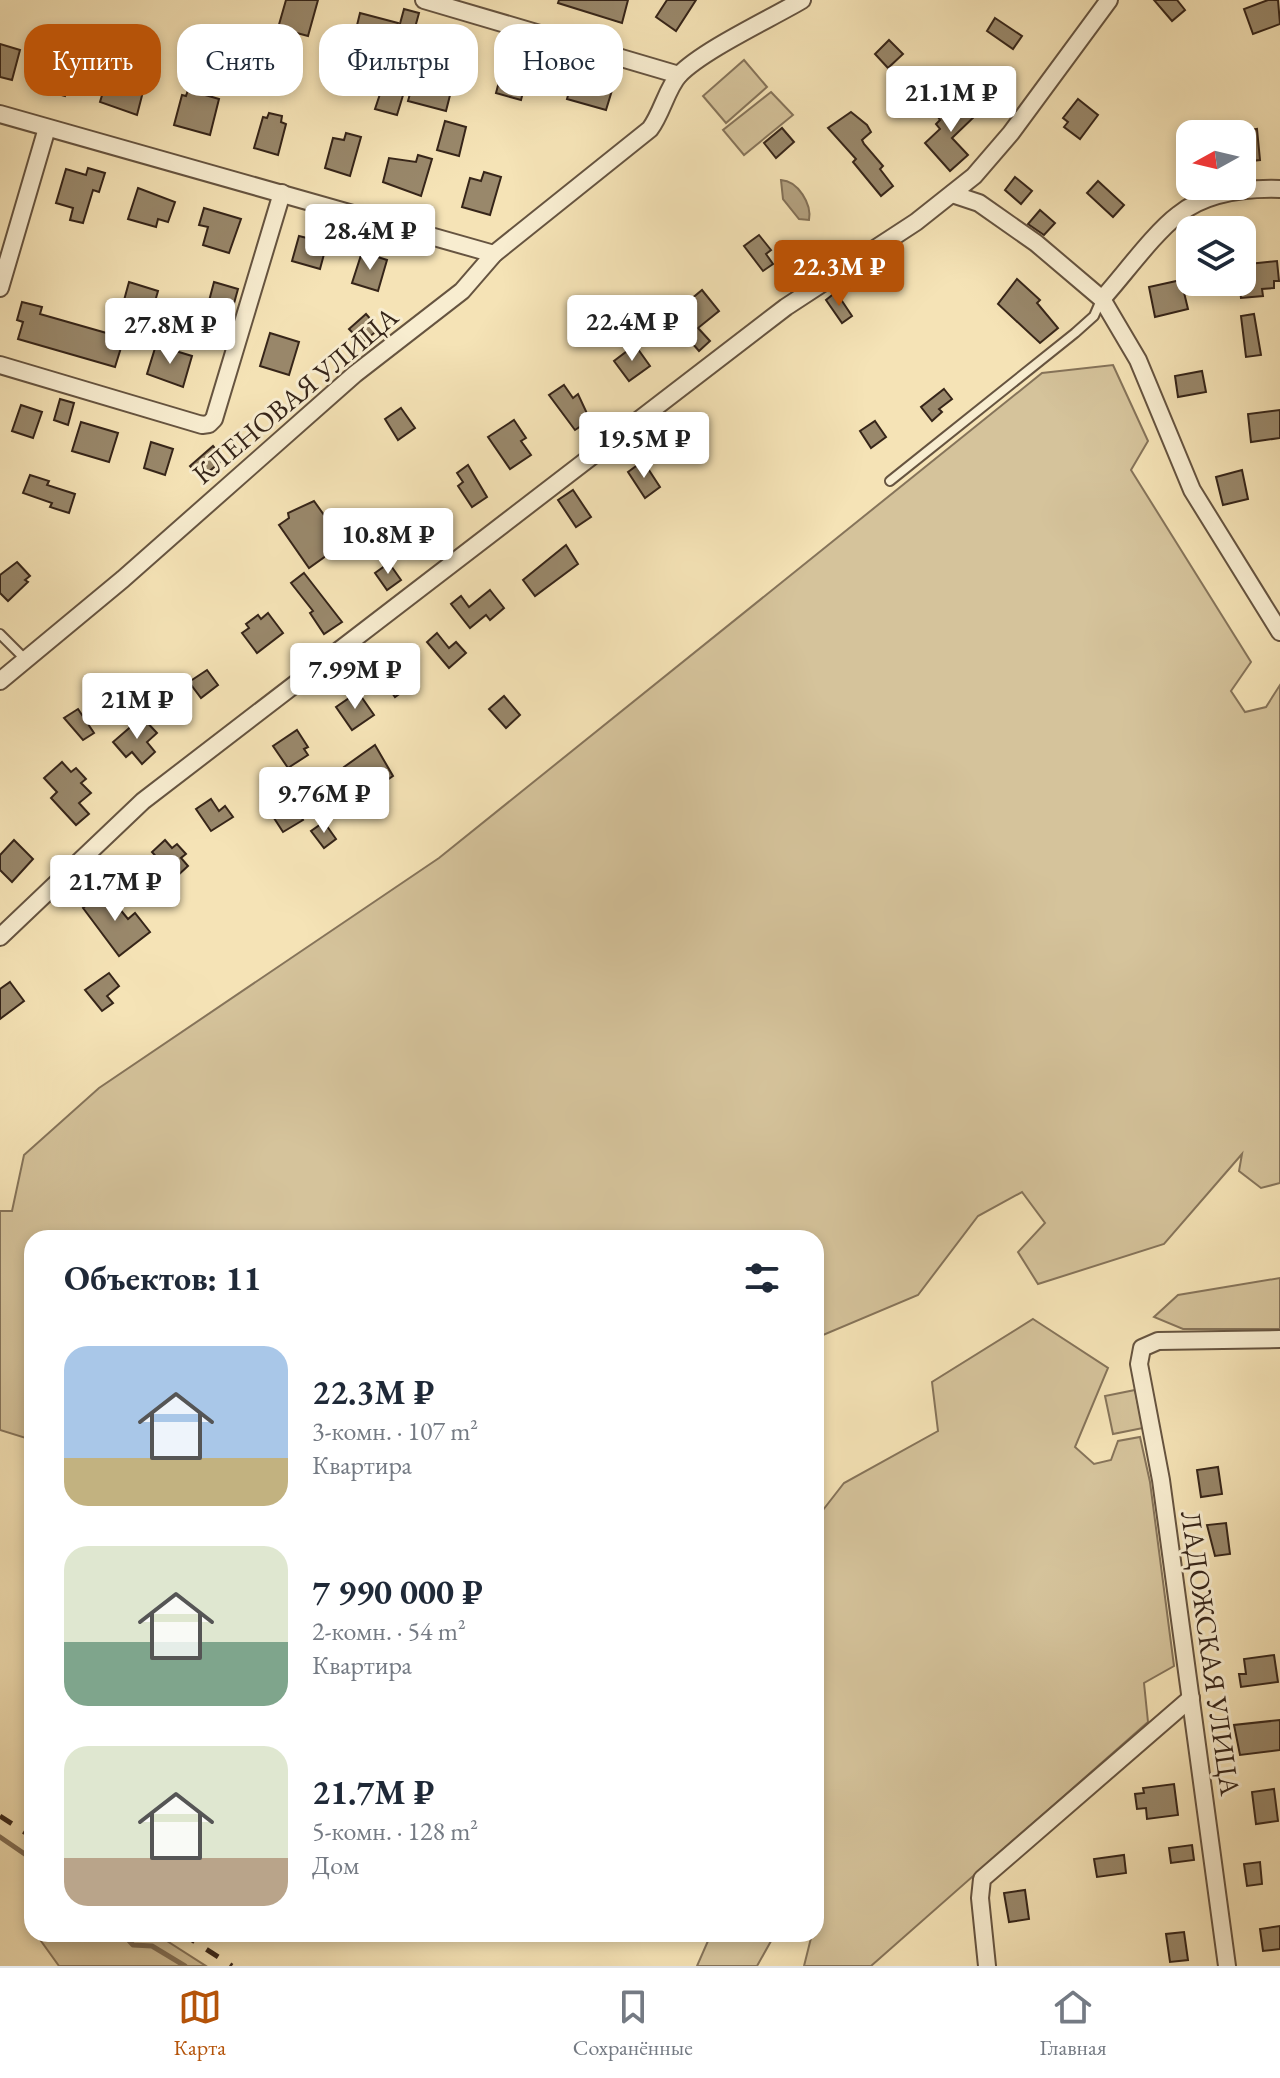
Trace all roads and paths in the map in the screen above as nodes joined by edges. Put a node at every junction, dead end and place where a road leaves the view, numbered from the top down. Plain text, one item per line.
1 (424, 0) edge
2 (802, 0) edge
3 (1109, 0) edge
4 (679, 75) junction
5 (0, 114) edge
6 (47, 128) junction
7 (1280, 189) edge
8 (282, 193) junction
9 (952, 194) junction
10 (494, 254) junction
11 (0, 288) edge
12 (1102, 299) junction
13 (0, 365) edge
14 (890, 481) dead end
15 (1280, 632) edge
16 (0, 634) edge
17 (25, 659) junction
18 (0, 681) edge
19 (0, 937) edge
20 (1280, 1339) edge
21 (1191, 1698) junction
22 (987, 1966) edge
23 (1227, 1966) edge

1 - 4 street
2 - 4 street
3 - 9 street
4 - 10 street, КЛЕНОВАЯ УЛИЦА
5 - 6 street
6 - 8 street
6 - 11 street
7 - 12 street
8 - 10 street
8 - 13 street
9 - 12 street
9 - 19 street
10 - 17 street, КЛЕНОВАЯ УЛИЦА
12 - 14 lane
12 - 15 street
16 - 17 lane
17 - 18 street, КЛЕНОВАЯ УЛИЦА
20 - 21 street, ЛАДОЖСКАЯ УЛИЦА
21 - 22 street
21 - 23 street, ЛАДОЖСКАЯ УЛИЦА

